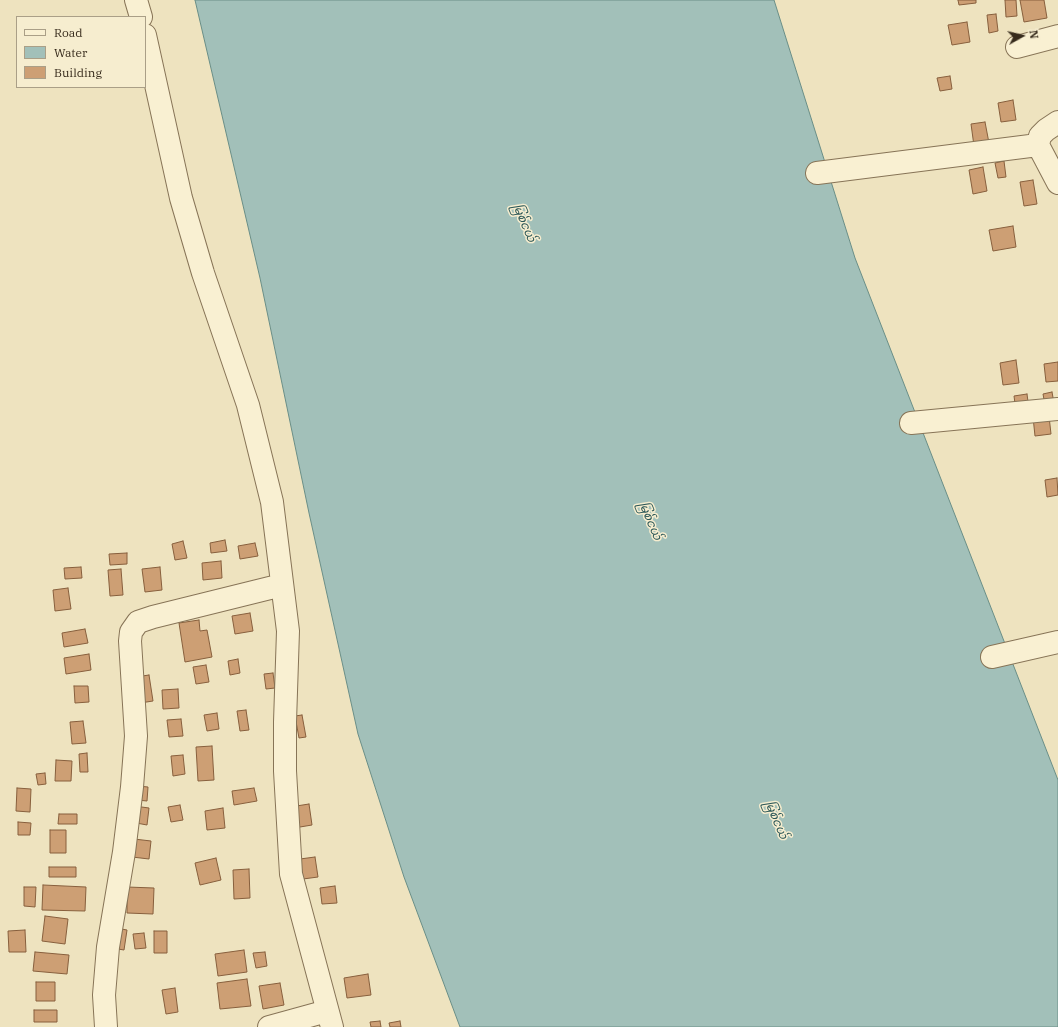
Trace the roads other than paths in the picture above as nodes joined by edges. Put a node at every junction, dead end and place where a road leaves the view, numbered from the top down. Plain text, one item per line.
1 (136, 0) edge
2 (141, 16) edge
3 (1058, 36) edge
4 (146, 40) edge
5 (1017, 47) dead end
6 (1058, 122) edge
7 (1038, 145) junction
8 (818, 173) dead end
9 (1058, 183) edge
10 (1058, 409) edge
11 (911, 423) dead end
12 (282, 585) junction
13 (1058, 642) edge
14 (992, 657) dead end
15 (330, 1019) edge
16 (106, 1027) edge
17 (269, 1027) edge

1 - 2 street
3 - 5 street
4 - 12 street
6 - 7 street
7 - 8 street
7 - 9 street
10 - 11 street
12 - 15 street
12 - 16 street
13 - 14 street
15 - 17 street

